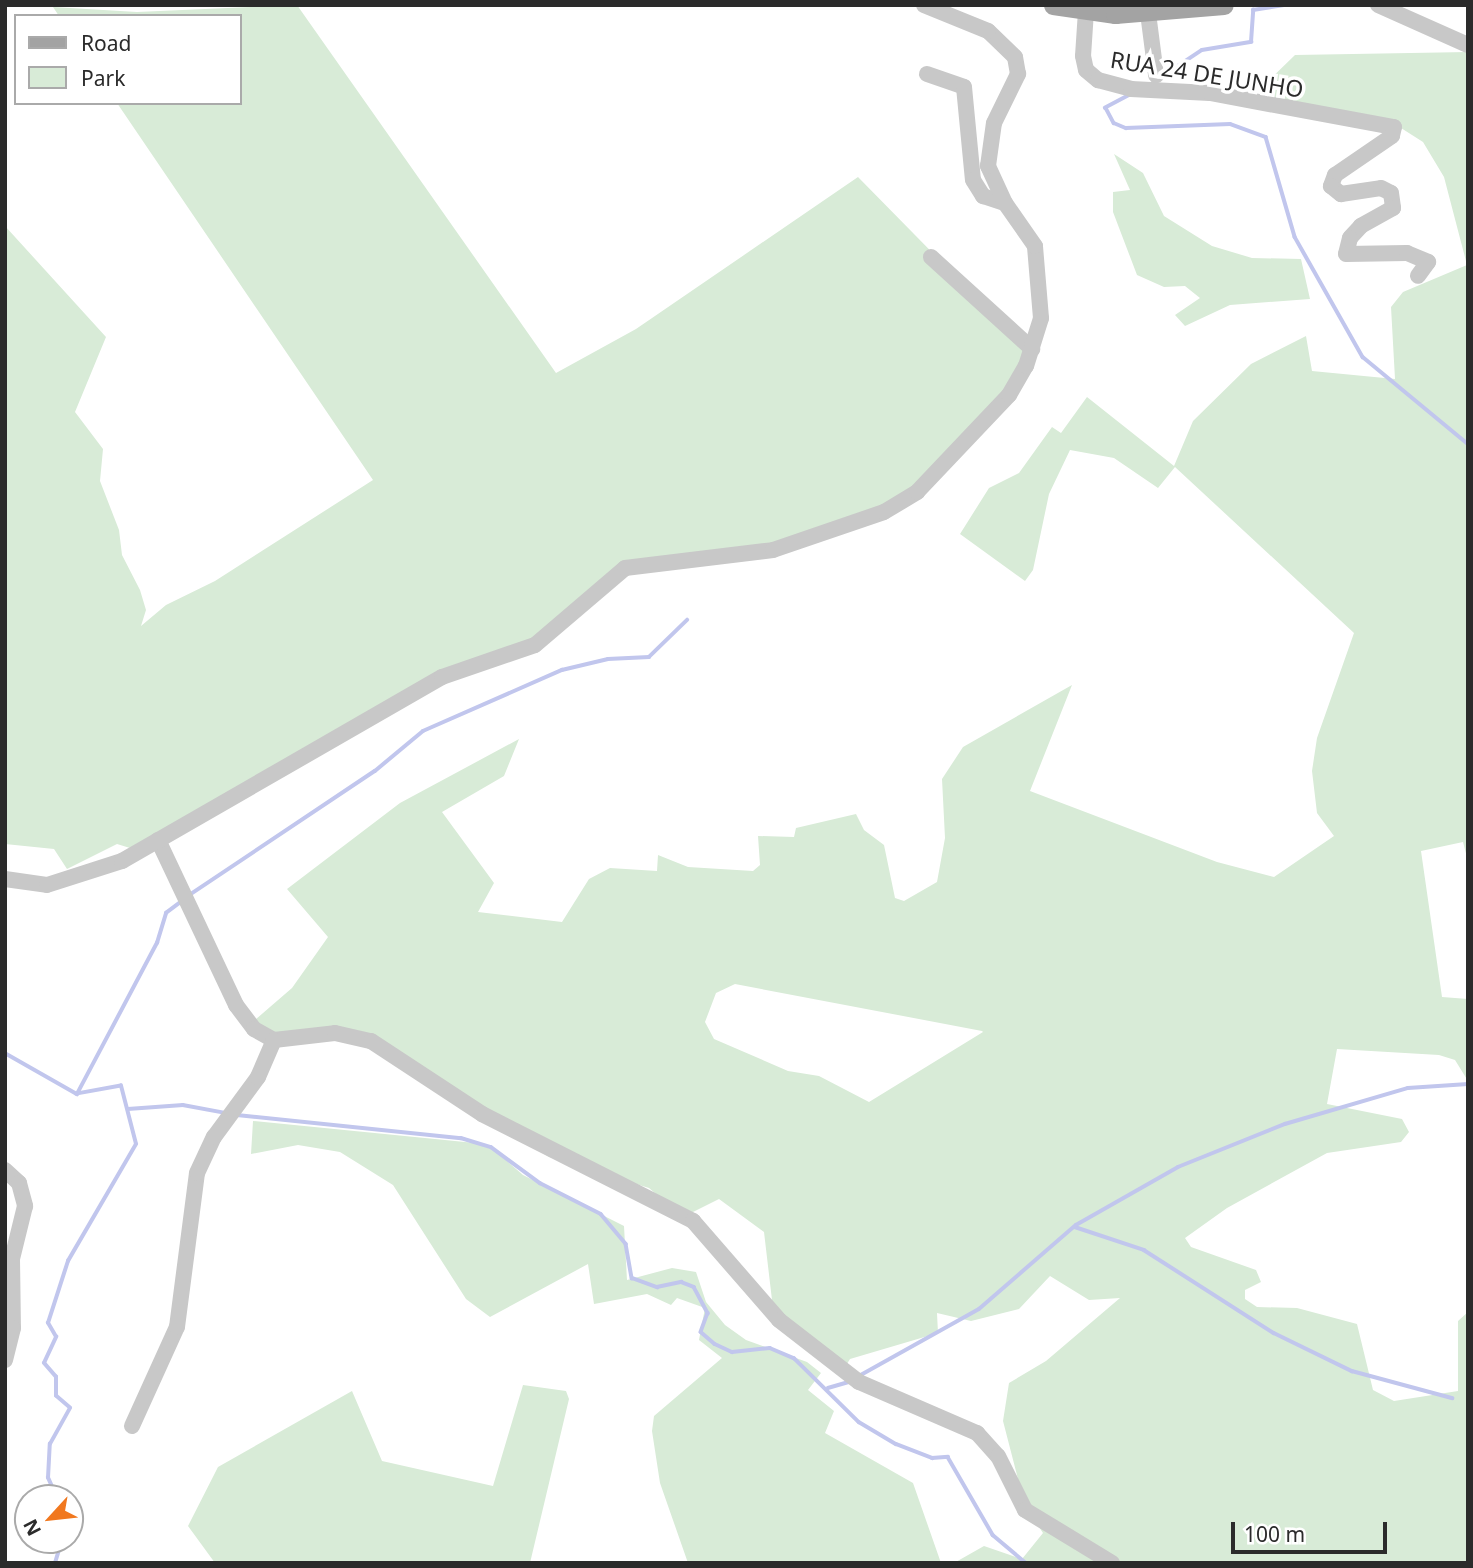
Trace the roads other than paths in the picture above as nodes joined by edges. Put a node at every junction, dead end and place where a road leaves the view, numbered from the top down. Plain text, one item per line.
1 (924, 5) edge
2 (1053, 5) edge
3 (1224, 5) edge
4 (1378, 5) edge
5 (1111, 10) edge
6 (1086, 11) junction
7 (1147, 13) junction
8 (1468, 45) edge
9 (927, 74) dead end
10 (1156, 75) dead end
11 (1005, 203) junction
12 (931, 257) dead end
13 (1418, 276) dead end
14 (1032, 349) junction
15 (158, 840) junction
16 (5, 879) edge
17 (274, 1040) junction
18 (5, 1170) edge
19 (5, 1360) edge
20 (132, 1426) dead end
21 (1112, 1563) edge

1 - 11 street
2 - 6 main road
3 - 7 main road
4 - 8 street
5 - 6 main road
5 - 7 main road
6 - 13 street, RUA 24 DE JUNHO
7 - 10 street
9 - 11 street
11 - 14 street
12 - 14 street
14 - 15 street
15 - 16 street
15 - 17 street
17 - 20 street
17 - 21 street
18 - 19 street

